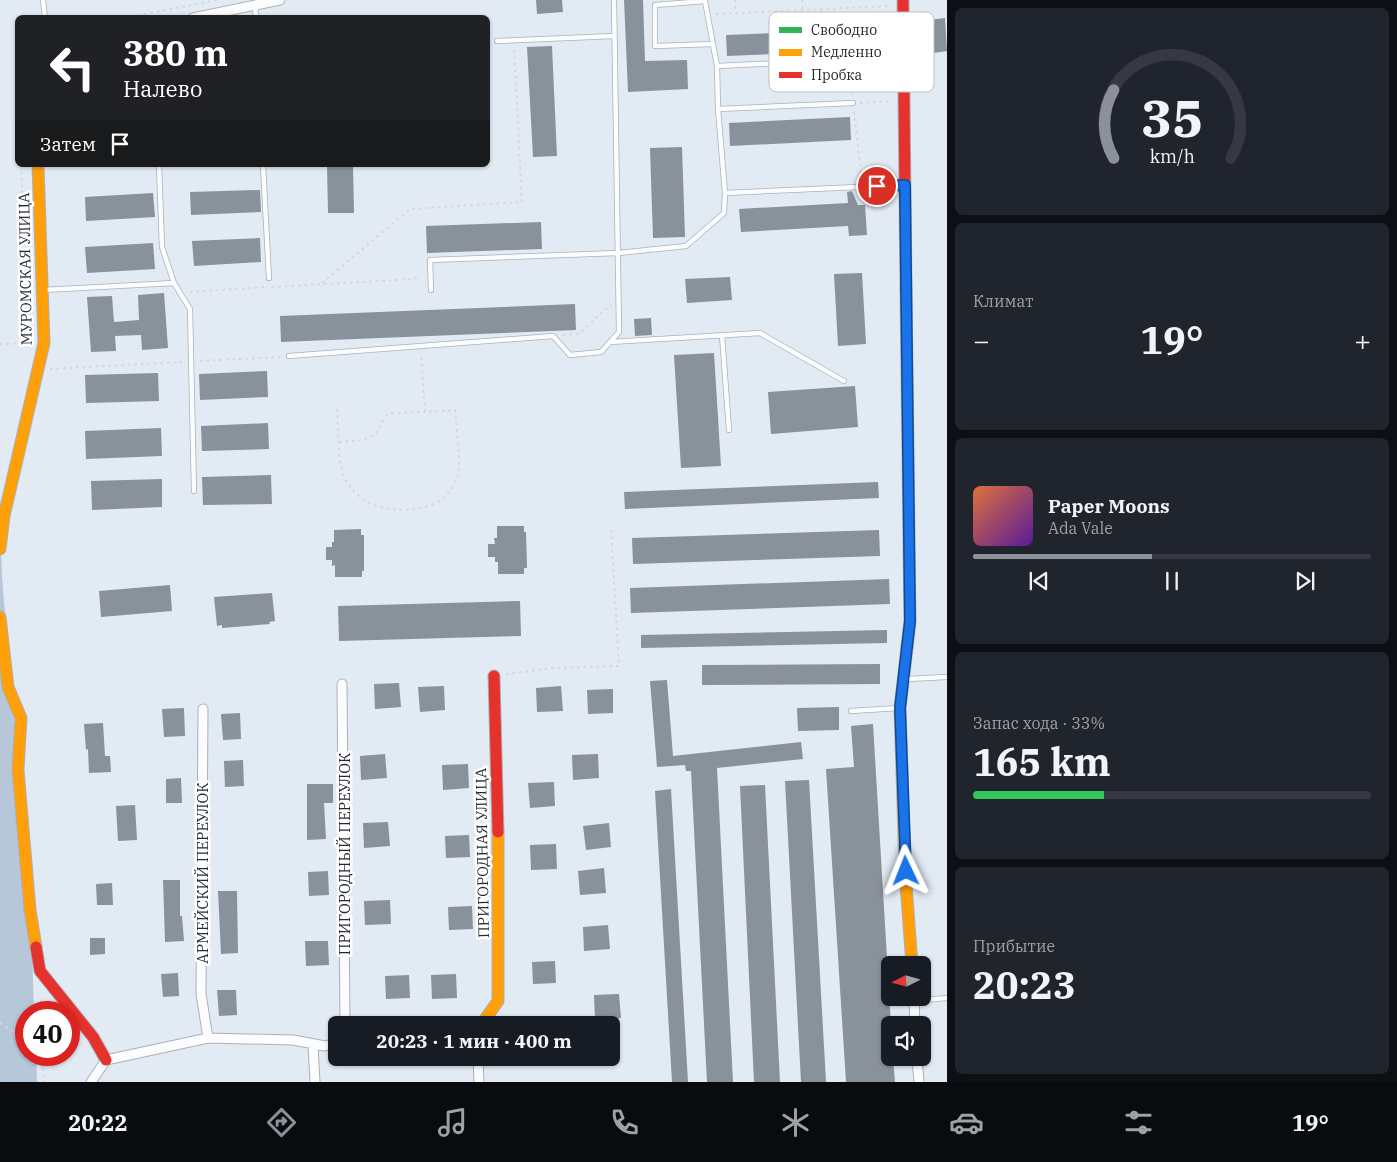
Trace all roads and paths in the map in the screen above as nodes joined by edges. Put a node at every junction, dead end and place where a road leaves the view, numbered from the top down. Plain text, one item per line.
1 (44, 0) edge
2 (217, 0) edge
3 (280, 0) edge
4 (614, 0) edge
5 (735, 0) edge
6 (802, 0) edge
7 (705, 1) edge
8 (903, 3) edge
9 (255, 4) junction
10 (803, 10) junction
11 (736, 13) junction
12 (707, 14) junction
13 (44, 15) edge
14 (140, 15) edge
15 (206, 15) edge
16 (256, 15) edge
17 (614, 36) junction
18 (513, 39) junction
19 (497, 40) dead end
20 (712, 44) junction
21 (769, 64) edge
22 (717, 66) junction
23 (904, 92) edge
24 (904, 101) junction
25 (853, 103) joint
26 (718, 109) junction
27 (21, 167) edge
28 (38, 167) edge
29 (159, 167) edge
30 (263, 167) edge
31 (905, 185) junction
32 (725, 193) junction
33 (618, 253) junction
34 (430, 273) junction
35 (269, 278) dead end
36 (174, 283) junction
37 (322, 283) junction
38 (42, 290) junction
39 (431, 290) dead end
40 (180, 293) junction
41 (618, 298) junction
42 (722, 335) junction
43 (553, 336) junction
44 (610, 342) junction
45 (30, 343) junction
46 (44, 343) junction
47 (0, 344) edge
48 (421, 346) junction
49 (289, 356) joint
50 (191, 361) junction
51 (38, 370) junction
52 (844, 381) dead end
53 (337, 409) dead end
54 (425, 412) junction
55 (728, 430) dead end
56 (339, 442) junction
57 (194, 492) dead end
58 (611, 528) dead end
59 (0, 548) edge
60 (0, 617) edge
61 (494, 676) joint
62 (947, 677) edge
63 (904, 679) junction
64 (342, 684) dead end
65 (900, 708) junction
66 (203, 709) dead end
67 (851, 711) dead end
68 (911, 956) edge
69 (931, 998) edge
70 (947, 998) edge
71 (345, 1016) edge
72 (487, 1016) edge
73 (0, 1023) edge
74 (15, 1033) edge
75 (208, 1038) junction
76 (313, 1045) junction
77 (328, 1045) edge
78 (106, 1060) junction
79 (43, 1066) edge
80 (478, 1066) edge
81 (918, 1066) edge
82 (44, 1082) edge
83 (91, 1082) edge
84 (315, 1082) edge
85 (479, 1082) edge
86 (919, 1082) edge

1 - 13 lane
2 - 14 path
3 - 9 street
4 - 17 lane
5 - 11 path
6 - 10 path
7 - 12 lane
7 - 20 lane
8 - 10 path
9 - 15 street
9 - 16 lane
10 - 11 path
11 - 12 path
12 - 20 lane
17 - 18 lane
17 - 33 lane
18 - 19 lane
18 - 37 path
20 - 22 lane
21 - 22 lane
22 - 26 lane
23 - 24 street
24 - 25 path
24 - 31 street
25 - 26 lane
26 - 32 lane
27 - 45 path
28 - 38 street, МУРОМСКАЯ УЛИЦА
29 - 36 lane
30 - 35 lane
31 - 32 lane
31 - 63 street
32 - 33 lane
33 - 34 lane
33 - 41 lane
34 - 37 path
34 - 39 lane
36 - 38 lane
36 - 40 lane
37 - 40 path
38 - 46 street, МУРОМСКАЯ УЛИЦА
40 - 50 lane
41 - 43 path
41 - 44 lane
42 - 44 lane
42 - 52 lane
42 - 55 lane
43 - 44 lane
43 - 48 lane
45 - 46 path
45 - 47 path
46 - 51 street, МУРОМСКАЯ УЛИЦА
48 - 49 lane
48 - 54 path
49 - 50 path
50 - 51 path
50 - 57 lane
51 - 59 street, МУРОМСКАЯ УЛИЦА
53 - 56 path
54 - 56 path
54 - 56 path
58 - 61 path
60 - 78 street
61 - 72 street, ПРИГОРОДНАЯ УЛИЦА
62 - 63 lane
63 - 65 street
64 - 71 street, ПРИГОРОДНЫЙ ПЕРЕУЛОК
65 - 67 lane
65 - 68 street
66 - 75 street, АРМЕЙСКИЙ ПЕРЕУЛОК
69 - 70 lane
73 - 74 path
75 - 76 street
75 - 78 street
76 - 77 street
76 - 84 street
78 - 83 street
79 - 82 path
80 - 85 street
81 - 86 street

